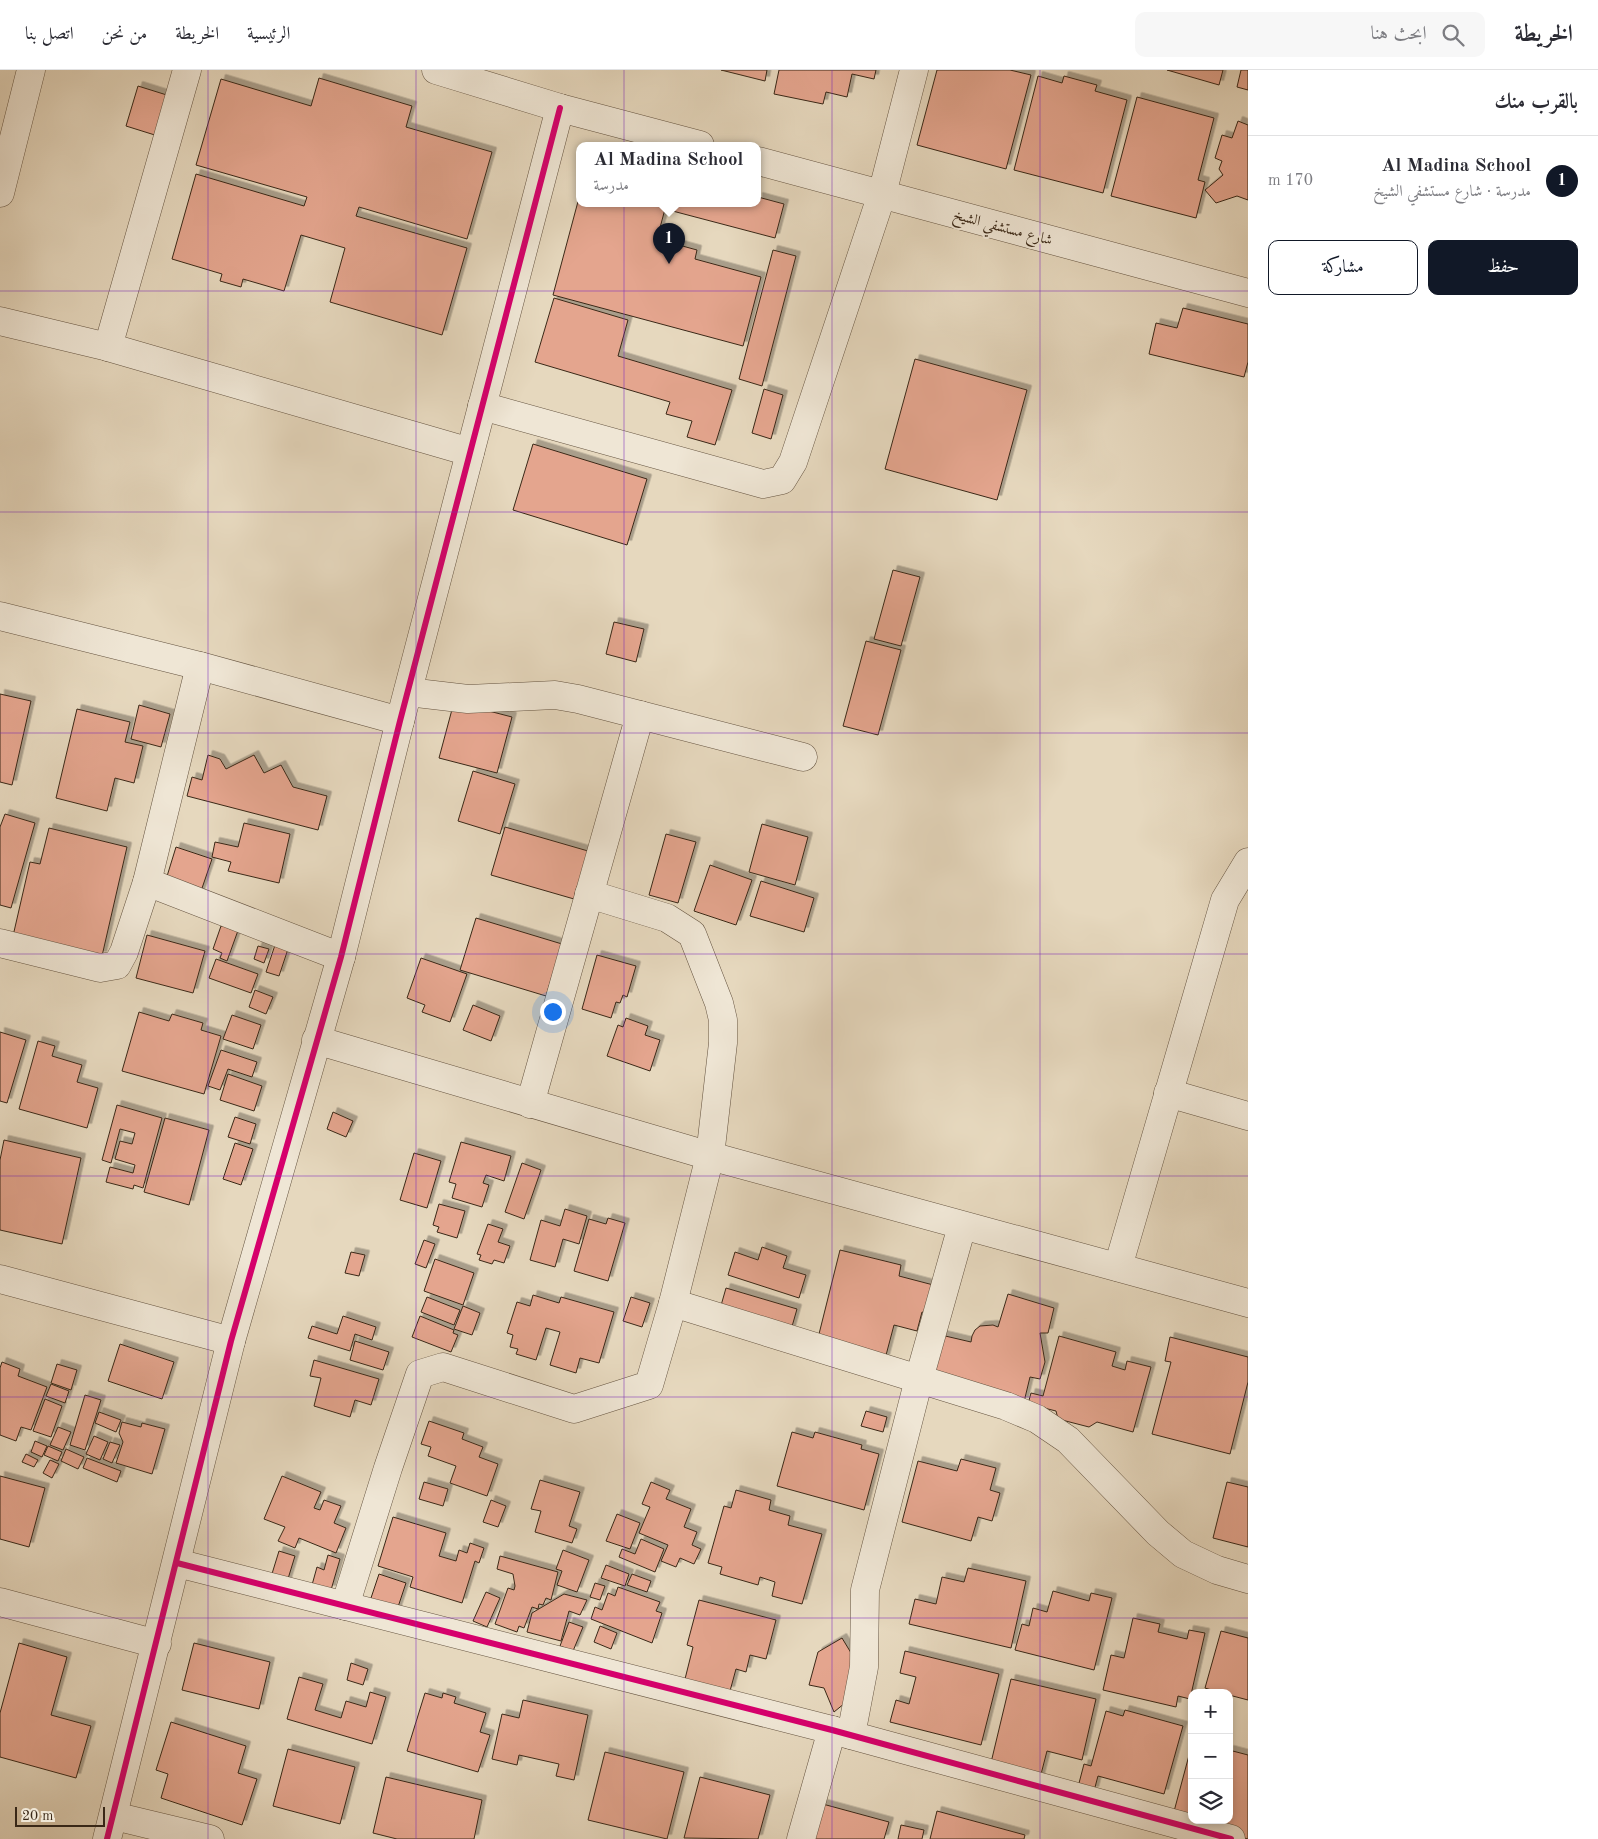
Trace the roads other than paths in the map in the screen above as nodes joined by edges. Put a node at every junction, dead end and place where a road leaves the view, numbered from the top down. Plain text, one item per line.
1 (31, 70) edge
2 (187, 70) edge
3 (436, 70) edge
4 (914, 70) edge
5 (560, 108) junction
6 (689, 142) edge
7 (761, 162) edge
8 (0, 193) edge
9 (882, 194) junction
10 (1248, 293) edge
11 (0, 321) edge
12 (108, 348) junction
13 (482, 406) junction
14 (470, 452) junction
15 (0, 616) edge
16 (200, 666) junction
17 (408, 692) junction
18 (640, 715) junction
19 (400, 721) junction
20 (803, 757) dead end
21 (1248, 862) edge
22 (147, 882) junction
23 (589, 894) junction
24 (0, 942) edge
25 (341, 957) junction
26 (316, 1040) junction
27 (1168, 1093) junction
28 (530, 1104) junction
29 (1248, 1116) edge
30 (710, 1156) junction
31 (962, 1226) junction
32 (1118, 1266) junction
33 (0, 1279) edge
34 (673, 1303) junction
35 (1248, 1303) edge
36 (231, 1341) junction
37 (919, 1379) junction
38 (177, 1563) junction
39 (1248, 1578) edge
40 (0, 1602) edge
41 (345, 1606) junction
42 (157, 1644) junction
43 (841, 1732) junction
44 (111, 1828) edge
45 (210, 1839) edge
46 (801, 1839) edge
47 (1231, 1839) edge

1 - 8 street
2 - 12 street
3 - 5 street
4 - 9 street
5 - 6 street
5 - 13 street
7 - 9 street, شارع مستشفي الشيخ
9 - 10 street, شارع مستشفي الشيخ
9 - 13 street
11 - 12 street
12 - 14 street
13 - 14 street
14 - 17 street
15 - 16 street
16 - 19 street
16 - 22 street
17 - 18 street
17 - 19 street
18 - 20 street
18 - 23 street
19 - 25 street
21 - 27 street
22 - 24 street
22 - 25 street
23 - 28 street
23 - 30 street
25 - 26 street
26 - 28 street
26 - 36 street
27 - 29 street
27 - 32 street
28 - 30 street
30 - 31 street
30 - 34 street
31 - 32 street
31 - 37 street
32 - 35 street
33 - 36 street
34 - 37 street
34 - 41 street
36 - 38 street
37 - 39 street
37 - 43 street
38 - 41 street
38 - 42 street
40 - 42 street
41 - 43 street
42 - 44 street
43 - 46 street
43 - 47 street
44 - 45 street

